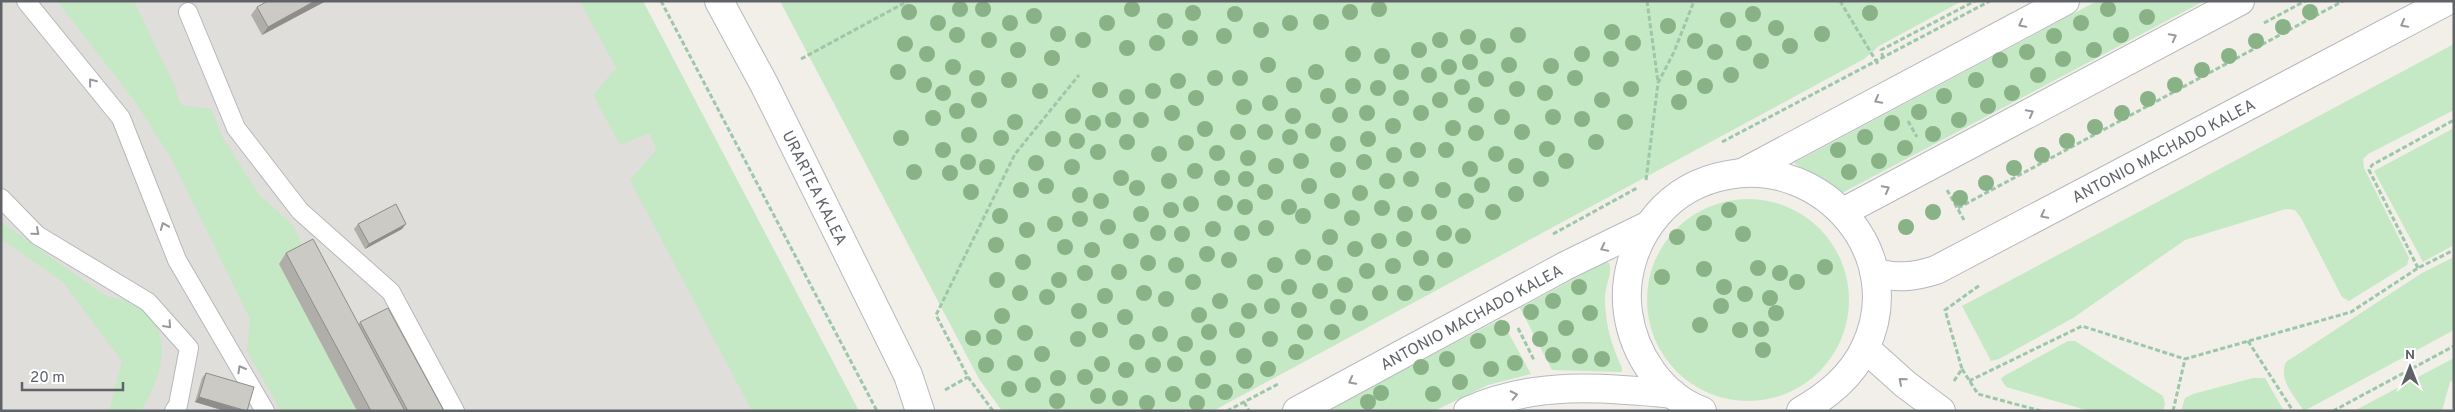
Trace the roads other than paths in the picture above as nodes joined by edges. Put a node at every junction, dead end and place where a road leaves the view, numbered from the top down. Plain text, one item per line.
1 (26, 1) edge
2 (719, 1) edge
3 (2065, 1) edge
4 (2240, 1) edge
5 (2447, 1) edge
6 (188, 12) dead end
7 (1744, 172) junction
8 (1, 198) edge
9 (1843, 212) junction
10 (1647, 226) junction
11 (1874, 272) junction
12 (1865, 348) junction
13 (908, 375) junction
14 (1673, 394) junction
15 (174, 411) edge
16 (265, 411) edge
17 (455, 411) edge
18 (920, 411) edge
19 (939, 411) edge
20 (1297, 411) edge
21 (1468, 411) edge
22 (1702, 411) edge
23 (1802, 411) edge
24 (1941, 411) edge

16 -> 1 lane
2 - 13 main road, URARTEA KALEA
3 -> 7 main road
9 -> 4 main road
5 -> 11 main road, ANTONIO MACHADO KALEA
6 - 17 lane
7 - 9 main road
7 - 10 main road
8 -> 15 lane
9 - 11 main road
10 - 14 main road
10 -> 20 main road, ANTONIO MACHADO KALEA
11 - 12 main road
12 - 23 main road
24 -> 12 main road
13 - 18 main road, URARTEA KALEA
13 - 19 main road, URARTEA KALEA
21 -> 14 main road
14 - 22 main road

